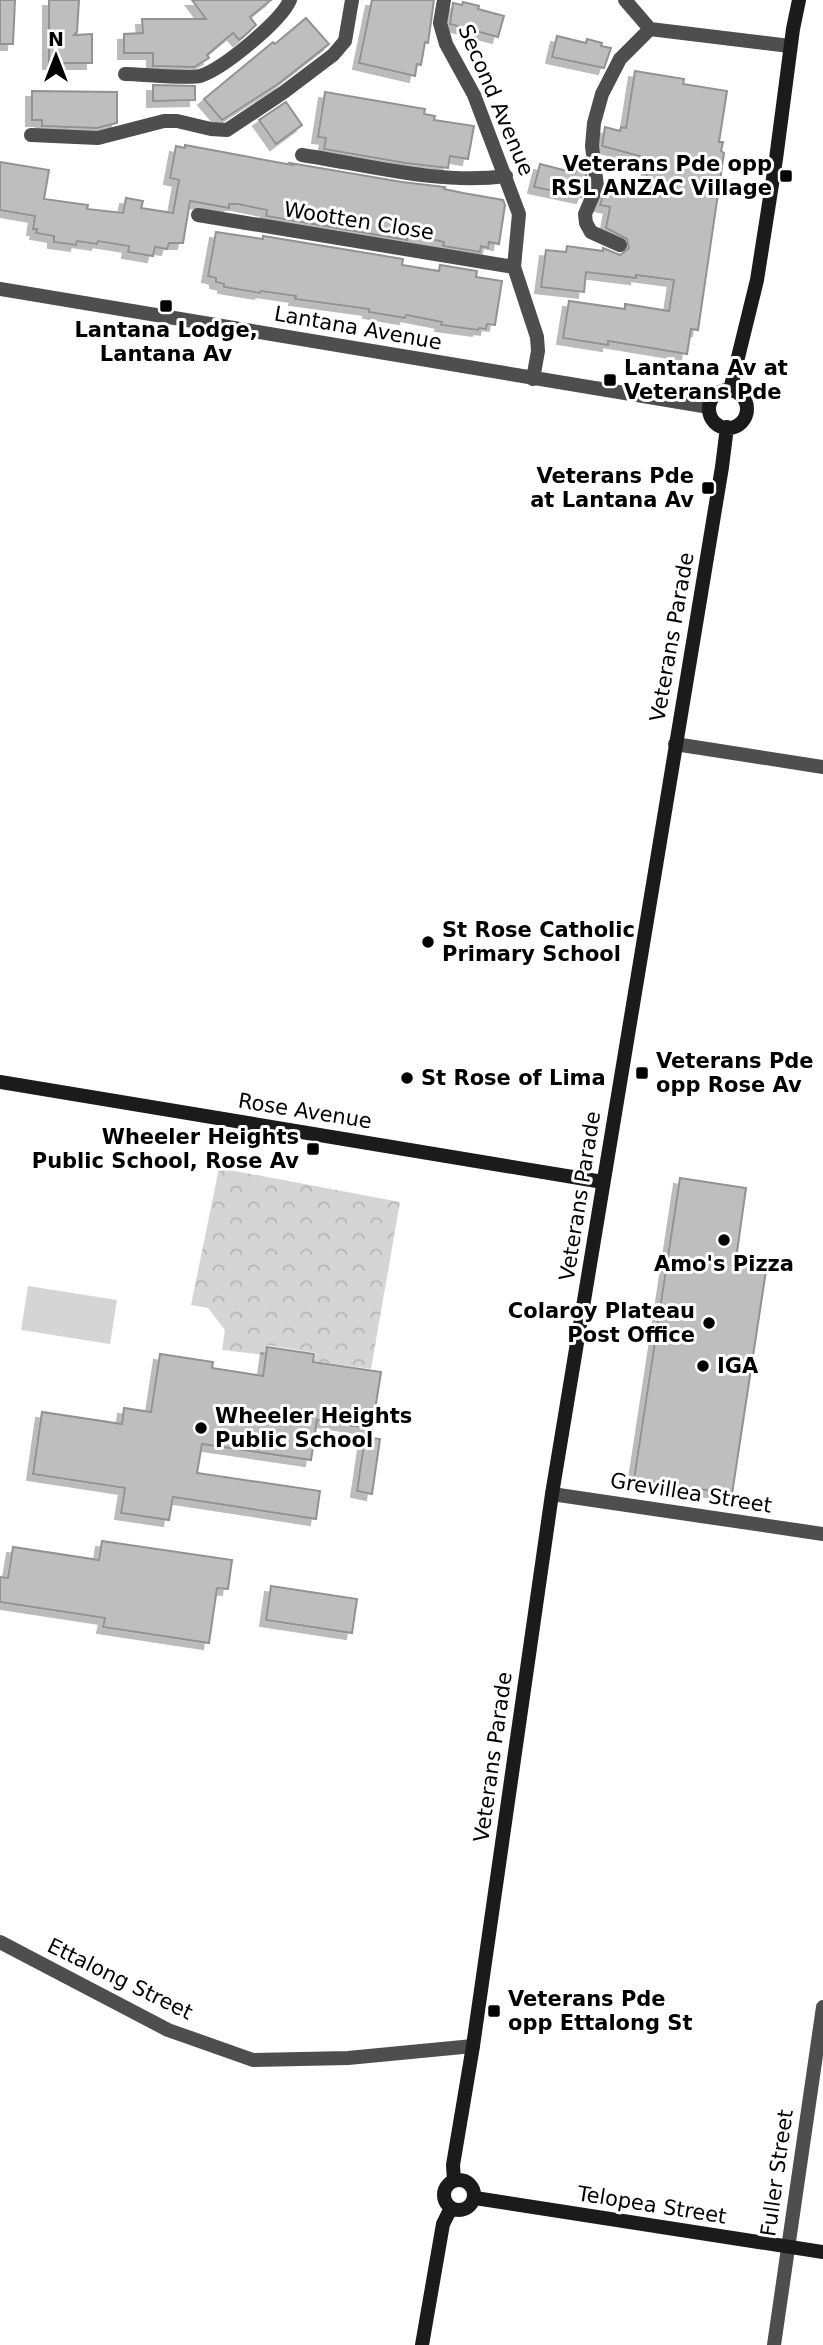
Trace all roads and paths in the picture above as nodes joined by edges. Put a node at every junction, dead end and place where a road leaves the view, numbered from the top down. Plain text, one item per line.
1 (290, 0) edge
2 (352, 0) edge
3 (444, 0) edge
4 (625, 0) edge
5 (799, 0) edge
6 (650, 29) junction
7 (790, 46) junction
8 (125, 74) dead end
9 (32, 135) dead end
10 (302, 155) dead end
11 (506, 176) junction
12 (198, 215) dead end
13 (620, 245) dead end
14 (514, 267) junction
15 (0, 289) edge
16 (533, 379) junction
17 (730, 390) junction
18 (709, 407) junction
19 (727, 427) junction
20 (675, 744) junction
21 (823, 767) edge
22 (0, 1082) edge
23 (603, 1182) junction
24 (552, 1494) junction
25 (823, 1534) edge
26 (0, 1942) edge
27 (823, 2007) edge
28 (473, 2046) junction
29 (454, 2181) junction
30 (475, 2198) junction
31 (451, 2208) junction
32 (788, 2247) junction
33 (823, 2252) edge
34 (422, 2345) edge
35 (774, 2345) edge

1 - 8 street
2 - 9 street
3 - 11 street, Second Avenue
4 - 6 street
5 - 7 street
6 - 7 street
6 - 13 street
7 - 17 street
10 - 11 street
11 - 14 street, Second Avenue
12 - 14 street, Wootten Close
14 - 16 street, Second Avenue
15 - 16 street, Lantana Avenue
16 - 18 street, Lantana Avenue
17 - 18 street
17 - 19 street
18 - 19 street
19 - 20 street, Veterans Parade
20 - 21 street
20 - 23 street, Veterans Parade
22 - 23 street, Rose Avenue
23 - 24 street, Veterans Parade
24 - 25 street, Grevillea Street
24 - 28 street, Veterans Parade
26 - 28 street, Ettalong Street
27 - 32 street, Fuller Street
28 - 29 street, Veterans Parade
29 - 30 street
29 - 31 street
30 - 31 street
30 - 32 street, Telopea Street
31 - 34 street
32 - 33 street, Telopea Street
32 - 35 street, Fuller Street

